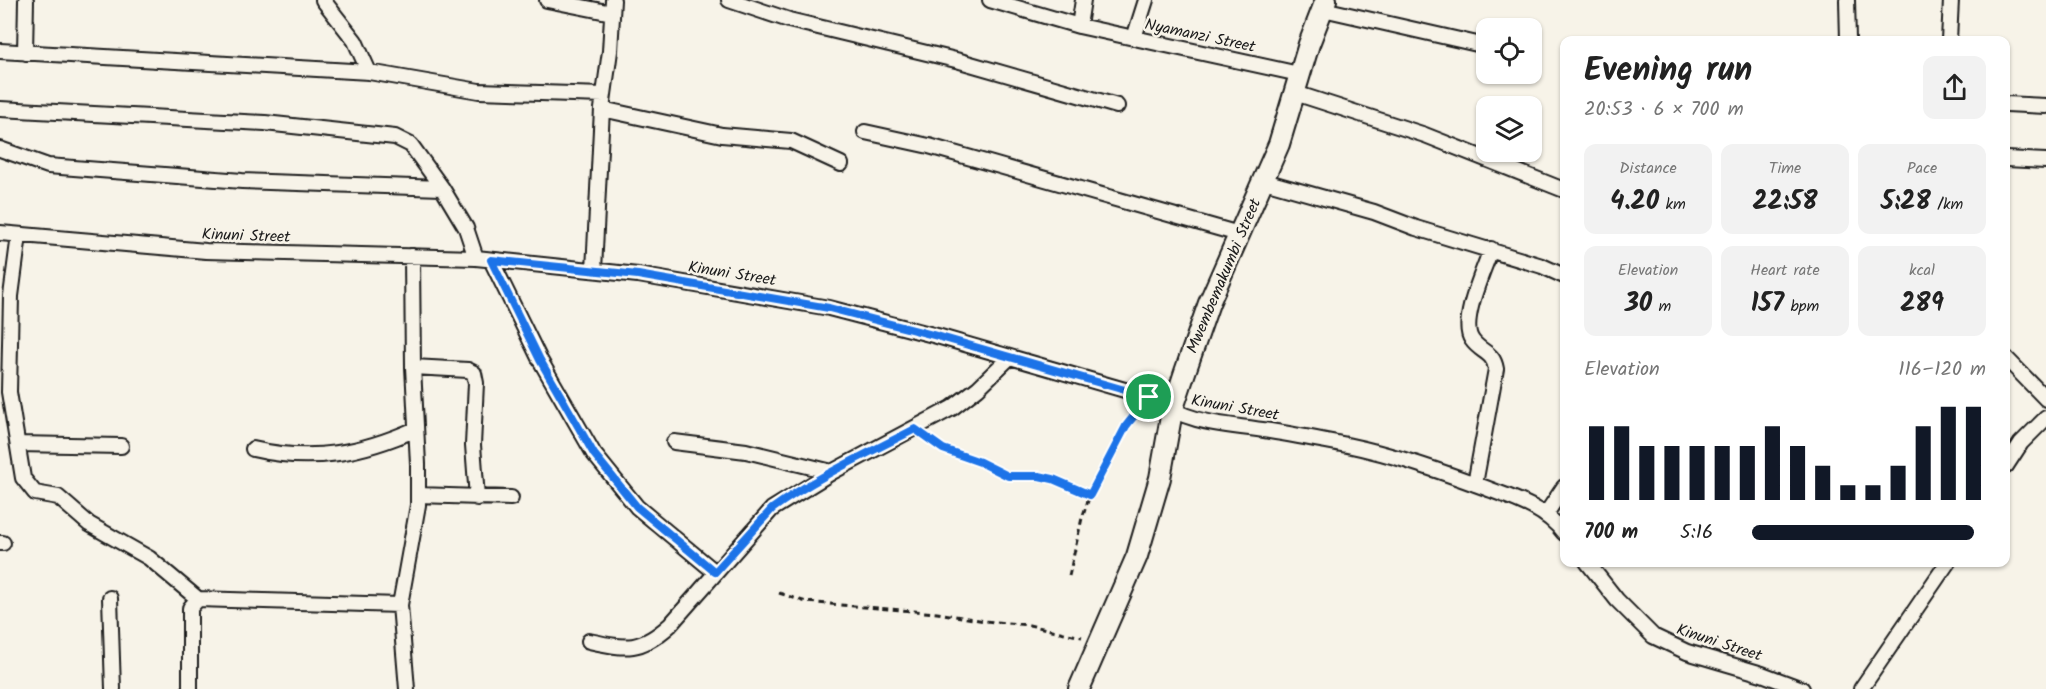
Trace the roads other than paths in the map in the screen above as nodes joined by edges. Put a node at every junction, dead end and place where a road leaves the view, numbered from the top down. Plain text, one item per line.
1 (26, 0) edge
2 (323, 0) edge
3 (547, 0) edge
4 (729, 0) edge
5 (994, 0) edge
6 (1083, 0) edge
7 (1146, 0) edge
8 (1847, 0) edge
9 (1951, 0) edge
10 (1324, 4) edge
11 (613, 6) edge
12 (1079, 26) junction
13 (1848, 36) edge
14 (1949, 36) edge
15 (1134, 38) junction
16 (1476, 43) edge
17 (0, 51) edge
18 (25, 53) junction
19 (369, 72) junction
20 (1297, 84) junction
21 (603, 102) junction
22 (2010, 104) edge
23 (1117, 106) dead end
24 (2046, 106) edge
25 (0, 109) edge
26 (865, 132) dead end
27 (0, 149) edge
28 (2010, 159) edge
29 (2046, 161) edge
30 (841, 164) dead end
31 (1264, 181) junction
32 (441, 188) junction
33 (1560, 188) edge
34 (0, 233) edge
35 (1239, 234) junction
36 (20, 235) junction
37 (1491, 249) junction
38 (412, 256) junction
39 (476, 258) junction
40 (491, 260) junction
41 (594, 270) junction
42 (1560, 274) edge
43 (6, 297) edge
44 (1010, 357) junction
45 (2010, 362) edge
46 (413, 367) junction
47 (5, 393) edge
48 (2046, 399) edge
49 (1172, 411) junction
50 (2046, 417) edge
51 (417, 429) junction
52 (674, 442) dead end
53 (18, 444) junction
54 (121, 446) dead end
55 (253, 450) dead end
56 (2010, 459) edge
57 (832, 472) junction
58 (1474, 484) junction
59 (1560, 493) edge
60 (417, 495) junction
61 (477, 498) junction
62 (512, 498) dead end
63 (1546, 514) junction
64 (1560, 528) edge
65 (1591, 567) edge
66 (1941, 567) edge
67 (715, 572) junction
68 (110, 598) dead end
69 (198, 599) junction
70 (400, 605) junction
71 (590, 641) dead end
72 (113, 689) edge
73 (189, 689) edge
74 (407, 689) edge
75 (1079, 689) edge
76 (1802, 689) edge
77 (1861, 689) edge

1 - 18 street
2 - 19 street
3 - 11 street
4 - 23 street
5 - 12 street, Nyamanzi Street
6 - 12 street
7 - 15 street
8 - 13 street
9 - 14 street
10 - 16 street
10 - 20 street, Mwembemakumbi Street
11 - 21 street
12 - 15 street, Nyamanzi Street
15 - 20 street, Nyamanzi Street
17 - 18 street
18 - 19 street
19 - 21 street
20 - 31 street, Mwembemakumbi Street
20 - 33 street, Nyamanzi Street
21 - 30 street
21 - 41 street
22 - 24 street
25 - 32 street
26 - 35 street
27 - 32 street
28 - 29 street
31 - 35 street, Mwembemakumbi Street
31 - 37 street
32 - 39 street
34 - 36 street, Kinuni Street
35 - 49 street, Mwembemakumbi Street
36 - 38 street, Kinuni Street
36 - 43 street
37 - 42 street
37 - 58 street
38 - 39 street, Kinuni Street
38 - 46 street
39 - 40 street, Kinuni Street
40 - 41 street, Kinuni Street
40 - 67 street
41 - 44 street, Kinuni Street
43 - 47 street
44 - 49 street, Kinuni Street
44 - 57 street
45 - 48 street
46 - 51 street
46 - 61 street
47 - 53 street
49 - 58 street, Kinuni Street
49 - 75 street, Mwembemakumbi Street
50 - 56 street
51 - 55 street
51 - 60 street
52 - 57 street
53 - 54 street
53 - 69 street
57 - 67 street
58 - 63 street, Kinuni Street
59 - 63 street
60 - 61 street
60 - 70 street
61 - 62 street
63 - 64 street, Kinuni Street
65 - 76 street, Kinuni Street
66 - 77 street
67 - 71 street
68 - 72 street
69 - 70 street
69 - 73 street
70 - 74 street

